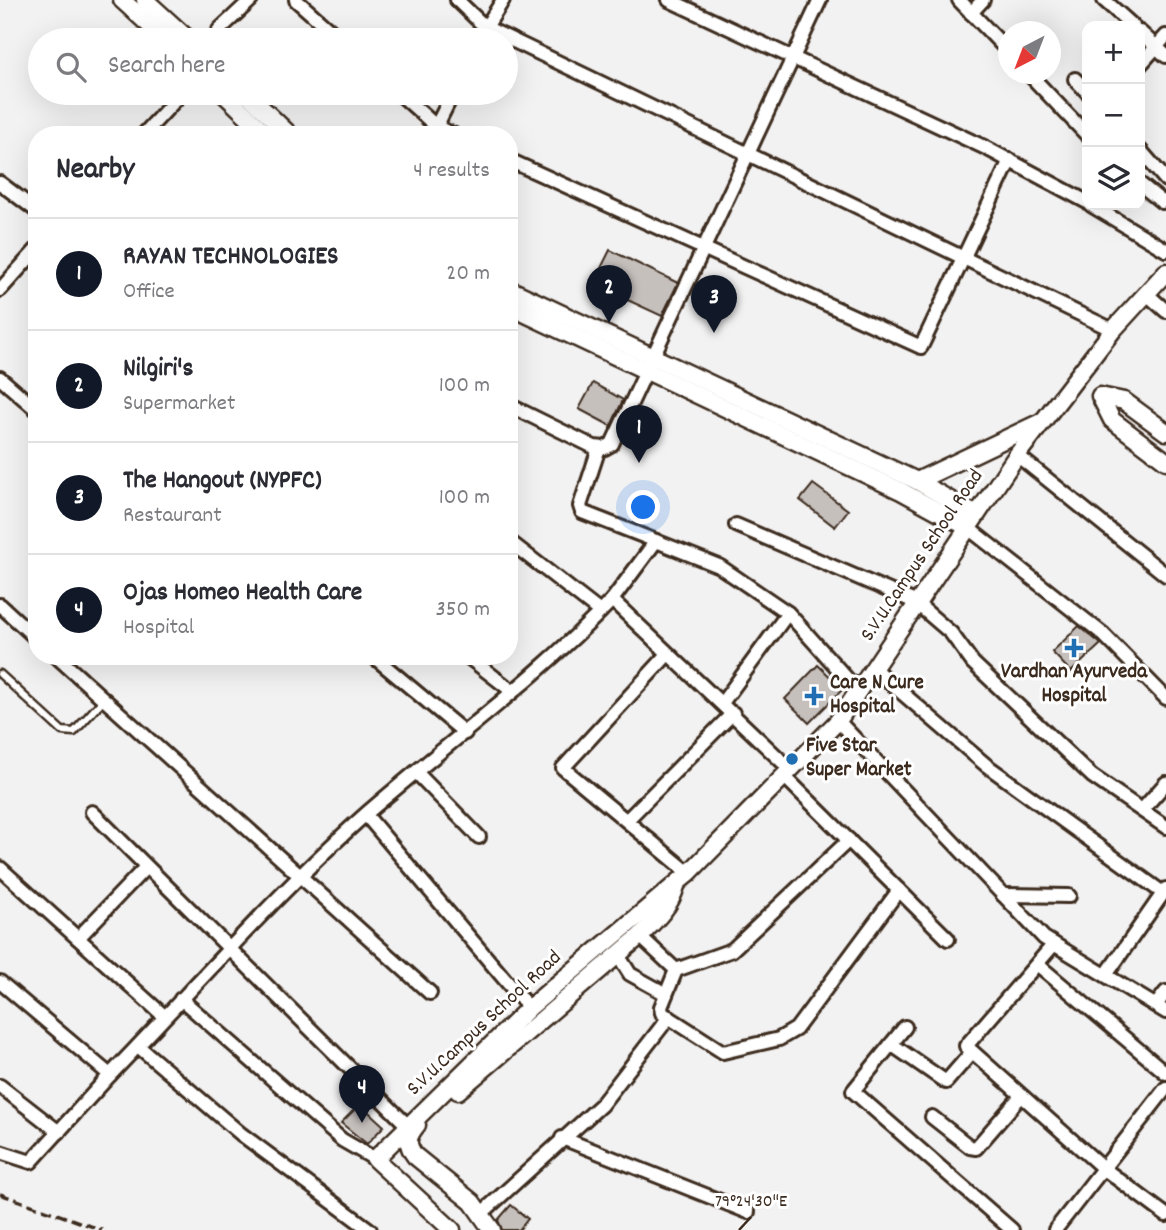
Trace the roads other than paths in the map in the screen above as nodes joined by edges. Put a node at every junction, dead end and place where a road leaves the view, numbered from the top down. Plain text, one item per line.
1 (122, 0) edge
2 (145, 0) edge
3 (251, 0) edge
4 (296, 0) edge
5 (457, 0) edge
6 (503, 0) edge
7 (669, 0) edge
8 (820, 0) edge
9 (959, 0) edge
10 (983, 0) edge
11 (1104, 0) edge
12 (971, 13) junction
13 (1127, 21) edge
14 (485, 27) joint
15 (153, 28) edge
16 (176, 28) edge
17 (221, 28) edge
18 (328, 28) edge
19 (1166, 36) edge
20 (1145, 37) edge
21 (998, 41) edge
22 (518, 43) edge
23 (1161, 51) edge
24 (793, 58) junction
25 (1145, 62) edge
26 (1075, 79) dead end
27 (1039, 84) edge
28 (1082, 87) edge
29 (171, 105) edge
30 (236, 105) edge
31 (259, 105) edge
32 (410, 105) edge
33 (447, 105) edge
34 (151, 126) edge
35 (258, 126) edge
36 (281, 126) edge
37 (429, 126) edge
38 (436, 126) edge
39 (1082, 126) edge
40 (747, 154) junction
41 (1145, 156) edge
42 (1010, 160) junction
43 (518, 164) edge
44 (1166, 180) edge
45 (0, 183) edge
46 (1145, 188) edge
47 (1082, 200) edge
48 (1166, 201) edge
49 (28, 204) edge
50 (1099, 210) edge
51 (703, 247) junction
52 (1166, 250) edge
53 (28, 258) edge
54 (963, 259) junction
55 (23, 263) junction
56 (28, 266) edge
57 (1166, 272) edge
58 (0, 290) edge
59 (518, 294) edge
60 (1148, 295) junction
61 (518, 310) edge
62 (1166, 311) edge
63 (1113, 330) junction
64 (650, 364) junction
65 (0, 378) edge
66 (1076, 378) junction
67 (1100, 396) junction
68 (28, 402) edge
69 (518, 409) edge
70 (1044, 421) junction
71 (1166, 432) edge
72 (599, 448) junction
73 (1017, 455) junction
74 (1166, 461) edge
75 (917, 481) junction
76 (971, 521) junction
77 (736, 525) dead end
78 (656, 541) junction
79 (518, 548) edge
80 (1166, 576) edge
81 (612, 600) junction
82 (915, 602) junction
83 (0, 606) edge
84 (600, 612) junction
85 (788, 613) junction
86 (28, 631) edge
87 (668, 654) junction
88 (66, 665) edge
89 (384, 665) edge
90 (479, 665) edge
91 (873, 668) junction
92 (0, 674) edge
93 (512, 691) junction
94 (858, 691) junction
95 (1166, 698) edge
96 (103, 700) junction
97 (722, 703) junction
98 (733, 713) junction
99 (838, 721) junction
100 (465, 733) junction
101 (417, 773) junction
102 (788, 774) junction
103 (1166, 783) edge
104 (1142, 810) junction
105 (92, 812) dead end
106 (366, 815) junction
107 (627, 820) junction
108 (1166, 827) edge
109 (480, 837) dead end
110 (849, 840) junction
111 (146, 867) junction
112 (0, 868) edge
113 (689, 873) junction
114 (302, 878) junction
115 (676, 886) junction
116 (899, 890) junction
117 (1164, 891) edge
118 (1003, 895) junction
119 (1069, 896) dead end
120 (640, 936) junction
121 (78, 938) junction
122 (948, 939) dead end
123 (1054, 944) junction
124 (229, 951) junction
125 (618, 955) junction
126 (1037, 964) junction
127 (676, 970) junction
128 (1106, 975) junction
129 (0, 982) edge
130 (1166, 992) edge
131 (430, 993) dead end
132 (666, 994) junction
133 (181, 999) junction
134 (529, 1008) junction
135 (1161, 1008) edge
136 (164, 1016) junction
137 (669, 1017) junction
138 (905, 1027) dead end
139 (891, 1044) junction
140 (138, 1046) junction
141 (972, 1052) junction
142 (1166, 1073) edge
143 (110, 1075) junction
144 (0, 1086) edge
145 (1166, 1088) edge
146 (1021, 1096) junction
147 (932, 1116) dead end
148 (408, 1126) junction
149 (59, 1132) junction
150 (562, 1138) junction
151 (0, 1152) edge
152 (375, 1159) junction
153 (1103, 1168) junction
154 (748, 1212) dead end
155 (482, 1213) junction
156 (1166, 1215) edge
157 (370, 1230) edge
158 (452, 1230) edge
159 (492, 1230) edge
160 (1012, 1230) edge
161 (1055, 1230) edge

1 - 15 street
2 - 16 street
3 - 17 street
4 - 18 street
5 - 14 street
6 - 14 street
7 - 24 street
8 - 24 street
9 - 12 street
10 - 12 street
11 - 13 street
12 - 21 street
19 - 23 street
20 - 23 street
22 - 40 street
23 - 25 street
24 - 40 street
24 - 42 street
26 - 28 street
27 - 39 street
29 - 34 street
30 - 35 street
31 - 36 street
32 - 37 street
33 - 38 street
40 - 51 street
40 - 54 street
41 - 44 street
42 - 47 street
42 - 54 street
43 - 51 street
45 - 49 street
46 - 48 street
50 - 52 street
51 - 54 street
51 - 64 street
53 - 55 street
54 - 63 street
55 - 56 street
55 - 58 street
57 - 60 street, S.V.U.Campus School Road
59 - 64 street
60 - 62 street
60 - 63 street, S.V.U.Campus School Road
61 - 64 street
63 - 66 street, S.V.U.Campus School Road
64 - 72 street
64 - 75 street
64 - 76 street
65 - 68 street
66 - 67 street
66 - 70 street, S.V.U.Campus School Road
67 - 71 street
67 - 74 street
69 - 72 street
70 - 73 street, S.V.U.Campus School Road
70 - 75 street
72 - 78 street
73 - 76 street, S.V.U.Campus School Road
73 - 80 street
75 - 76 street
76 - 82 street, S.V.U.Campus School Road
76 - 95 street
77 - 82 street
78 - 81 street
78 - 85 street
79 - 84 street
81 - 84 street
81 - 87 street
82 - 91 street, S.V.U.Campus School Road
82 - 104 street
83 - 86 street
84 - 93 street
85 - 94 street
85 - 97 street
87 - 97 street
87 - 107 street
88 - 96 street
89 - 100 street
90 - 93 street
91 - 94 street, S.V.U.Campus School Road
91 - 117 street
92 - 96 lane
93 - 100 street
94 - 99 street, S.V.U.Campus School Road
96 - 114 street
97 - 98 street
98 - 102 street
98 - 107 street
99 - 102 street, S.V.U.Campus School Road
99 - 118 street
100 - 101 street
101 - 106 street
101 - 109 street
102 - 110 street
102 - 113 street, S.V.U.Campus School Road
103 - 104 street
104 - 108 street
105 - 111 street
106 - 114 street
106 - 134 street
107 - 113 street
110 - 116 street
110 - 127 street
111 - 121 street
111 - 124 street
112 - 121 street
113 - 115 street, S.V.U.Campus School Road
114 - 124 street
114 - 131 street
115 - 120 street, S.V.U.Campus School Road
115 - 134 street, S.V.U.Campus School Road
116 - 122 street
116 - 137 street
117 - 128 street
118 - 119 street
118 - 123 street
120 - 125 street, S.V.U.Campus School Road
120 - 127 street
121 - 136 street
123 - 126 street
123 - 128 street
124 - 133 street
124 - 148 street
125 - 132 street
125 - 155 street, S.V.U.Campus School Road
126 - 141 street
126 - 142 street
127 - 132 street
128 - 135 street
129 - 143 street
130 - 135 street
132 - 137 street
133 - 136 street
133 - 152 street
134 - 148 street, S.V.U.Campus School Road
136 - 140 street
137 - 150 street
138 - 139 street
139 - 141 street
139 - 160 street
140 - 143 street
140 - 157 street
141 - 146 street
143 - 149 street
144 - 149 street
145 - 153 street
146 - 147 street
146 - 153 street
148 - 152 street, S.V.U.Campus School Road
149 - 151 street
150 - 154 street
150 - 155 street
152 - 158 street
153 - 156 street
153 - 161 street
155 - 159 street, S.V.U.Campus School Road

